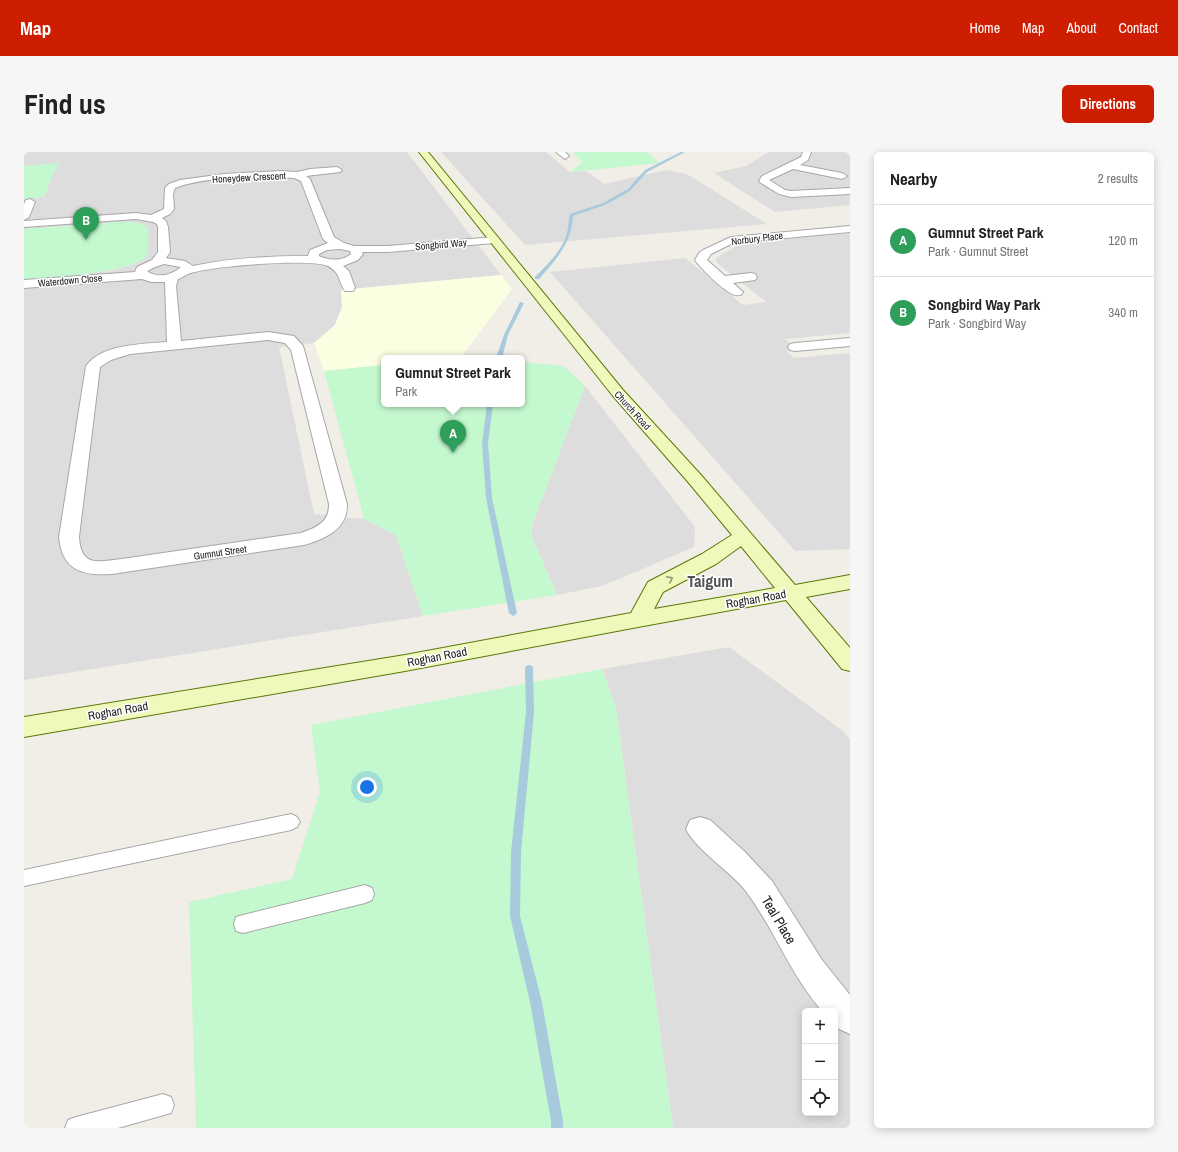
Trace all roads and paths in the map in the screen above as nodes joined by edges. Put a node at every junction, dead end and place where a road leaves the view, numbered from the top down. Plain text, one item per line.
1 (423, 152) edge
2 (807, 152) edge
3 (792, 166) junction
4 (337, 170) dead end
5 (298, 175) junction
6 (842, 176) dead end
7 (850, 191) edge
8 (788, 194) junction
9 (774, 197) dead end
10 (30, 202) dead end
11 (24, 217) edge
12 (153, 218) junction
13 (24, 224) edge
14 (850, 229) edge
15 (494, 240) junction
16 (321, 249) junction
17 (355, 253) junction
18 (168, 256) junction
19 (344, 266) junction
20 (184, 268) junction
21 (142, 272) junction
22 (751, 277) dead end
23 (168, 280) junction
24 (722, 280) junction
25 (24, 284) edge
26 (349, 288) dead end
27 (738, 292) dead end
28 (850, 342) edge
29 (174, 346) junction
30 (795, 347) dead end
31 (743, 536) junction
32 (850, 582) edge
33 (791, 592) junction
34 (638, 619) junction
35 (850, 663) edge
36 (24, 727) edge
37 (291, 822) dead end
38 (700, 829) dead end
39 (24, 878) edge
40 (365, 894) dead end
41 (243, 924) dead end
42 (850, 1018) edge
43 (163, 1105) dead end
44 (76, 1128) edge

1 - 15 street, Church Road
2 - 3 street
3 - 6 street
3 - 8 street
4 - 5 street
5 - 12 street, Honeydew Crescent
5 - 16 street, Honeydew Crescent
7 - 8 street
8 - 9 street
10 - 11 street
12 - 13 street
12 - 18 street
14 - 24 street, Norbury Place
15 - 17 street, Songbird Way
15 - 31 street, Church Road
16 - 17 street
16 - 19 street
16 - 20 street
17 - 19 street
18 - 20 street
18 - 21 street
19 - 26 street
20 - 23 street
21 - 23 street
21 - 25 street, Waterdown Close
22 - 24 street
23 - 29 street
24 - 27 street, Norbury Place
28 - 30 street
29 - 29 street, Gumnut Street
31 - 33 street, Church Road
34 -> 31 street
32 - 33 street, Roghan Road
33 - 34 street, Roghan Road
33 - 35 street, Church Road
34 - 36 street, Roghan Road
37 - 39 lane
38 - 42 street, Teal Place
40 - 41 lane
43 - 44 lane

